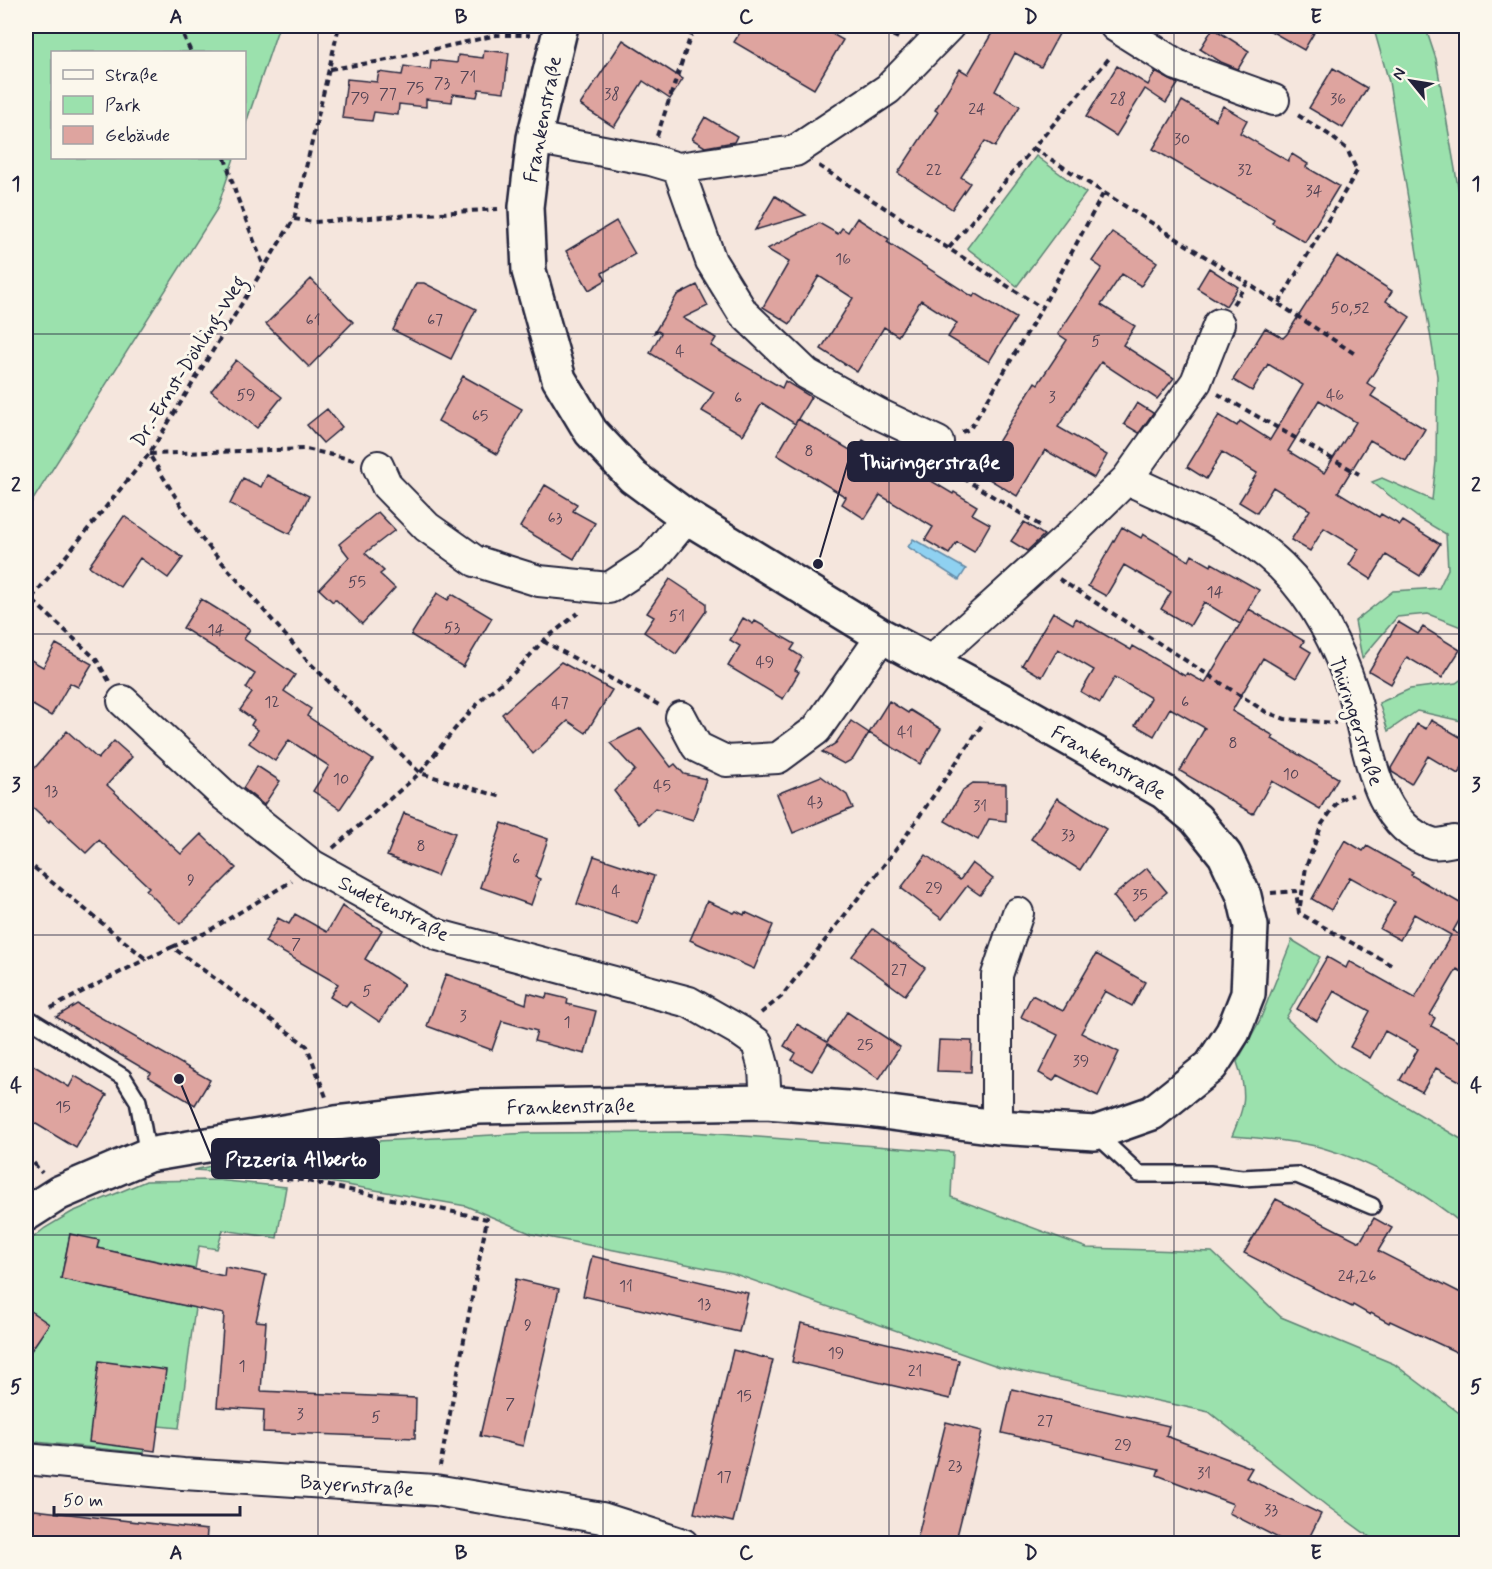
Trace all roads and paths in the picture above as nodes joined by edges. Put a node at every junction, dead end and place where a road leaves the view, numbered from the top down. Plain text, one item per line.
1 (179, 26) edge
2 (339, 26) edge
3 (694, 26) edge
4 (949, 26) edge
5 (559, 30) edge
6 (1122, 30) edge
7 (191, 51) edge
8 (330, 69) junction
9 (1274, 100) joint
10 (657, 135) dead end
11 (534, 138) junction
12 (1033, 148) junction
13 (795, 151) junction
14 (225, 159) edge
15 (678, 168) junction
16 (1104, 192) junction
17 (526, 207) junction
18 (294, 219) junction
19 (949, 249) junction
20 (264, 268) junction
21 (1247, 283) junction
22 (1279, 303) junction
23 (1042, 308) junction
24 (1219, 324) joint
25 (1355, 354) dead end
26 (1196, 382) junction
27 (938, 442) junction
28 (149, 454) junction
29 (378, 466) joint
30 (1359, 474) dead end
31 (1127, 478) junction
32 (687, 517) junction
33 (1064, 541) junction
34 (1038, 565) junction
35 (609, 588) junction
36 (31, 598) junction
37 (26, 608) edge
38 (882, 636) junction
39 (543, 641) junction
40 (96, 659) dead end
41 (930, 662) junction
42 (999, 699) junction
43 (123, 701) dead end
44 (681, 717) joint
45 (1327, 723) dead end
46 (420, 773) junction
47 (1378, 786) junction
48 (502, 797) dead end
49 (1454, 841) dead end
50 (26, 861) edge
51 (312, 865) junction
52 (1296, 891) dead end
53 (1018, 913) dead end
54 (1299, 913) junction
55 (172, 947) junction
56 (146, 959) junction
57 (1391, 964) dead end
58 (781, 997) dead end
59 (27, 1018) edge
60 (765, 1102) junction
61 (336, 1123) junction
62 (997, 1127) junction
63 (1095, 1132) junction
64 (148, 1155) junction
65 (202, 1174) dead end
66 (1372, 1206) dead end
67 (26, 1214) edge
68 (26, 1459) edge
69 (435, 1490) junction
70 (683, 1544) edge

1 - 7 path
2 - 8 path, Dr.-Ernst-Döhling-Weg
3 - 10 path
4 - 13 street
5 - 8 path
5 - 11 street, Frankenstraße
6 - 9 street
6 - 12 path
8 - 18 path, Dr.-Ernst-Döhling-Weg
9 - 22 path
11 - 15 street
11 - 17 street, Frankenstraße
12 - 16 path
12 - 19 path
13 - 15 street
13 - 19 path
14 - 20 path
15 - 27 street
16 - 21 path
16 - 23 path
17 - 18 path
17 - 32 street, Frankenstraße
18 - 20 path, Dr.-Ernst-Döhling-Weg
19 - 23 path
20 - 28 path, Dr.-Ernst-Döhling-Weg
21 - 22 path
21 - 24 path
22 - 25 path
23 - 27 path
24 - 26 street
26 - 30 path
26 - 31 street
27 - 33 path
28 - 29 path
28 - 36 path, Dr.-Ernst-Döhling-Weg
28 - 46 path
29 - 35 street
31 - 33 street
31 - 47 street, Thüringerstraße
32 - 35 street
32 - 38 street, Frankenstraße
33 - 34 street
34 - 41 street
34 - 45 path
35 - 39 path
36 - 37 path, Dr.-Ernst-Döhling-Weg
36 - 40 path
38 - 41 street, Frankenstraße
38 - 44 street
39 - 44 path
39 - 46 path
41 - 42 street, Frankenstraße
42 - 58 path
42 - 63 street, Frankenstraße
43 - 51 street, Sudetenstraße
46 - 48 path
46 - 51 path
47 - 49 street, Thüringerstraße
47 - 54 path
50 - 56 path
51 - 55 path
51 - 60 street, Sudetenstraße
52 - 54 path
53 - 62 street
54 - 57 path
55 - 56 path
55 - 61 path
56 - 59 path
59 - 64 lane
60 - 61 street, Frankenstraße
60 - 62 street, Frankenstraße
61 - 64 street, Frankenstraße
62 - 63 street, Frankenstraße
63 - 66 lane
64 - 67 street, Frankenstraße
65 - 69 path
68 - 69 street, Bayernstraße
69 - 70 street, Bayernstraße

